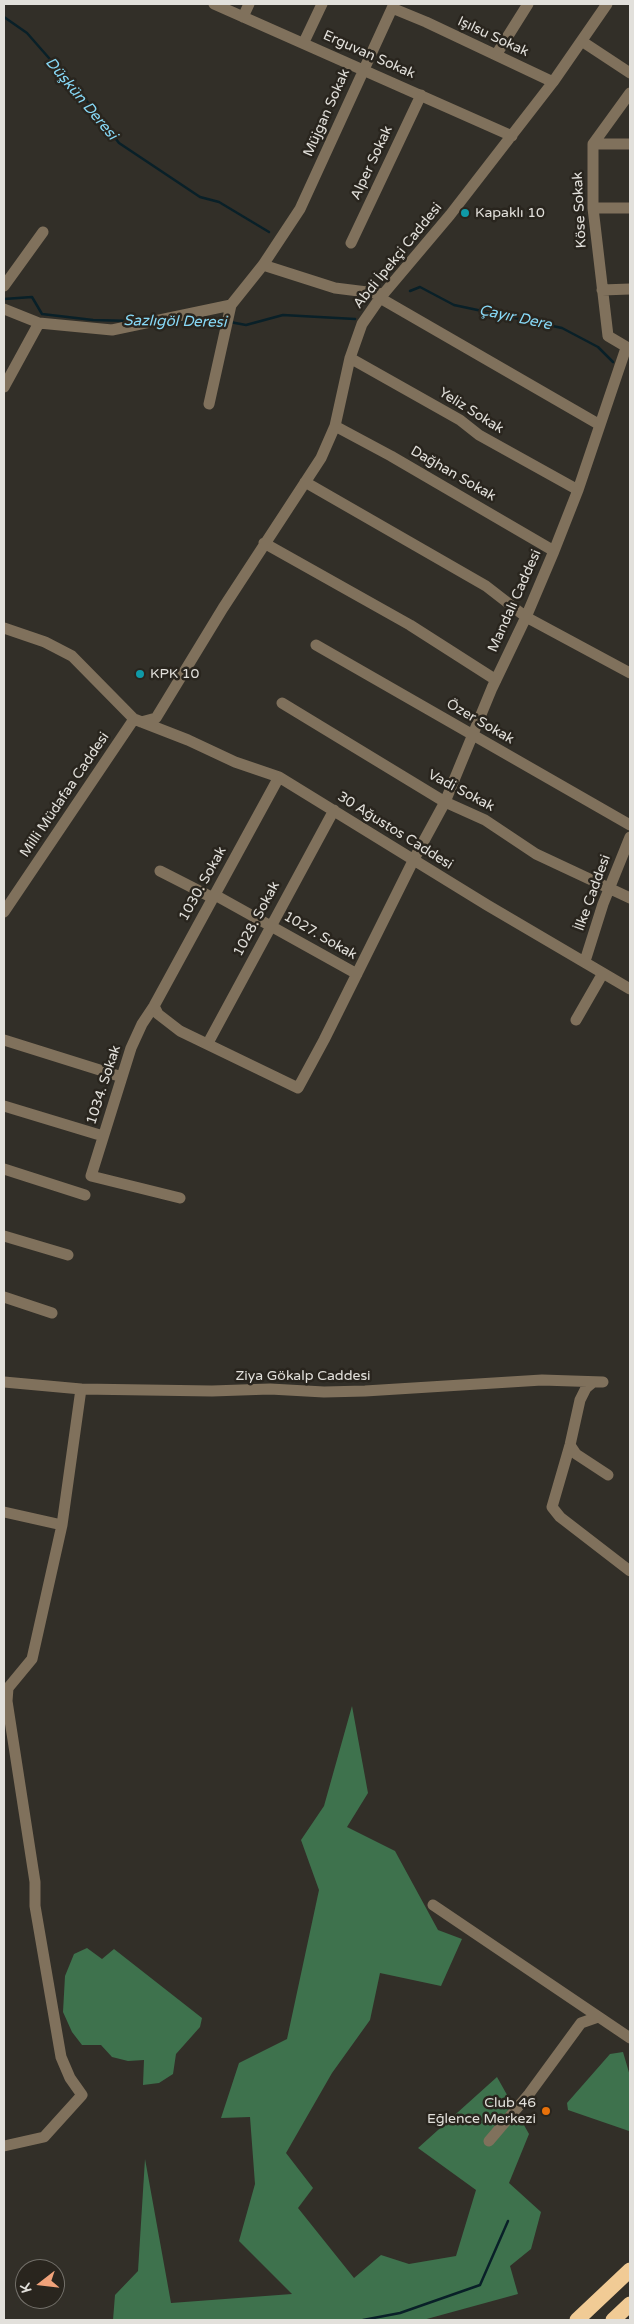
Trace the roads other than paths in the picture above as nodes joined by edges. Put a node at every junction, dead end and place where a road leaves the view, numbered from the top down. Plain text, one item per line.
1 (214, 4) edge
2 (249, 4) edge
3 (322, 4) edge
4 (528, 4) edge
5 (607, 4) edge
6 (393, 6) edge
7 (243, 17) junction
8 (304, 42) junction
9 (583, 42) junction
10 (496, 55) junction
11 (363, 69) junction
12 (630, 73) edge
13 (553, 82) junction
14 (630, 93) edge
15 (421, 95) junction
16 (512, 136) junction
17 (593, 144) junction
18 (630, 144) edge
19 (593, 208) junction
20 (630, 208) edge
21 (42, 232) dead end
22 (351, 243) dead end
23 (263, 265) junction
24 (4, 286) edge
25 (630, 289) edge
26 (602, 290) junction
27 (382, 296) junction
28 (231, 305) junction
29 (4, 309) edge
30 (39, 323) junction
31 (628, 348) edge
32 (350, 358) junction
33 (4, 387) edge
34 (209, 404) dead end
35 (600, 425) junction
36 (335, 426) junction
37 (305, 482) junction
38 (578, 490) junction
39 (264, 543) junction
40 (554, 551) junction
41 (526, 617) junction
42 (4, 628) edge
43 (316, 645) dead end
44 (630, 673) edge
45 (496, 680) junction
46 (282, 703) dead end
47 (138, 721) junction
48 (472, 735) junction
49 (279, 777) junction
50 (445, 802) junction
51 (334, 810) junction
52 (630, 825) edge
53 (630, 837) edge
54 (414, 860) junction
55 (160, 871) dead end
56 (609, 888) junction
57 (214, 896) junction
58 (630, 898) edge
59 (4, 912) edge
60 (270, 925) junction
61 (585, 961) junction
62 (603, 973) junction
63 (357, 974) junction
64 (630, 989) edge
65 (154, 1006) junction
66 (576, 1020) dead end
67 (4, 1040) edge
68 (208, 1043) junction
69 (122, 1077) junction
70 (4, 1106) edge
71 (104, 1136) junction
72 (4, 1169) edge
73 (85, 1195) dead end
74 (180, 1198) dead end
75 (4, 1236) edge
76 (68, 1254) dead end
77 (4, 1297) edge
78 (52, 1313) dead end
79 (4, 1382) edge
80 (81, 1389) junction
81 (570, 1445) junction
82 (608, 1475) dead end
83 (4, 1512) edge
84 (62, 1524) junction
85 (630, 1571) edge
86 (433, 1905) dead end
87 (598, 2017) junction
88 (630, 2038) edge
89 (489, 2141) dead end
90 (4, 2146) edge
91 (630, 2270) edge
92 (630, 2304) edge
93 (577, 2320) edge
94 (613, 2320) edge

1 - 7 street, Erguvan Sokak
2 - 7 street
3 - 8 street
4 - 10 street
5 - 9 street, Abdi İpekçi Caddesi
6 - 10 street, Işılsu Sokak
6 - 11 street, Müjgan Sokak
7 - 8 street, Erguvan Sokak
8 - 11 street, Erguvan Sokak
9 - 12 street
9 - 13 street, Abdi İpekçi Caddesi
10 - 13 street, Işılsu Sokak
11 - 15 street, Erguvan Sokak
11 - 23 street, Müjgan Sokak
13 - 16 street, Abdi İpekçi Caddesi
14 - 17 street
15 - 16 street, Erguvan Sokak
15 - 22 street, Alper Sokak
16 - 27 street, Abdi İpekçi Caddesi
17 - 18 street
17 - 19 street, Köse Sokak
19 - 20 street
19 - 26 street, Köse Sokak
21 - 24 street
23 - 27 street
23 - 28 street, Müjgan Sokak
25 - 26 street
26 - 31 street, Köse Sokak
27 - 32 street, Abdi İpekçi Caddesi
27 - 35 street
28 - 30 street
28 - 34 street
29 - 30 street
30 - 33 street
31 - 35 street, Mandalı Caddesi
32 - 36 street, Abdi İpekçi Caddesi
32 - 38 street, Yeliz Sokak
35 - 38 street, Mandalı Caddesi
36 - 37 street, Abdi İpekçi Caddesi
36 - 40 street, Dağhan Sokak
37 - 39 street, Abdi İpekçi Caddesi
37 - 41 street
38 - 40 street, Mandalı Caddesi
39 - 45 street
39 - 47 street, Abdi İpekçi Caddesi
40 - 41 street, Mandalı Caddesi
41 - 44 street
41 - 45 street, Mandalı Caddesi
42 - 47 street
43 - 48 street, Özer Sokak
45 - 48 street, Mandalı Caddesi
46 - 50 street, Vadi Sokak
47 - 49 street, 30 Ağustos Caddesi
47 - 59 street, Milli Müdafaa Caddesi
48 - 50 street, Mandalı Caddesi
48 - 52 street, Özer Sokak
49 - 51 street, 30 Ağustos Caddesi
49 - 57 street, 1030. Sokak
50 - 54 street, Mandalı Caddesi
50 - 56 street, Vadi Sokak
51 - 54 street, 30 Ağustos Caddesi
51 - 60 street, 1028. Sokak
53 - 56 street, İlke Caddesi
54 - 61 street, 30 Ağustos Caddesi
54 - 63 street, Mandalı Caddesi
55 - 57 street, 1027. Sokak
56 - 58 street, Vadi Sokak
56 - 61 street, İlke Caddesi
57 - 60 street, 1027. Sokak
57 - 65 street, 1030. Sokak
60 - 63 street, 1027. Sokak
60 - 68 street, 1028. Sokak
61 - 62 street, 30 Ağustos Caddesi
62 - 64 street, 30 Ağustos Caddesi
62 - 66 street
63 - 68 street, Mandalı Caddesi
65 - 68 street
65 - 69 street, 1034. Sokak
67 - 69 street
69 - 71 street, 1034. Sokak
70 - 71 street
71 - 74 street, 1034. Sokak
72 - 73 street
75 - 76 street
77 - 78 street
79 - 80 street, Ziya Gökalp Caddesi
80 - 81 street, Ziya Gökalp Caddesi
80 - 84 street
81 - 82 street
81 - 85 street
83 - 84 street
84 - 90 street
86 - 87 street
87 - 88 street
87 - 89 street
91 - 93 highway
92 - 94 highway

